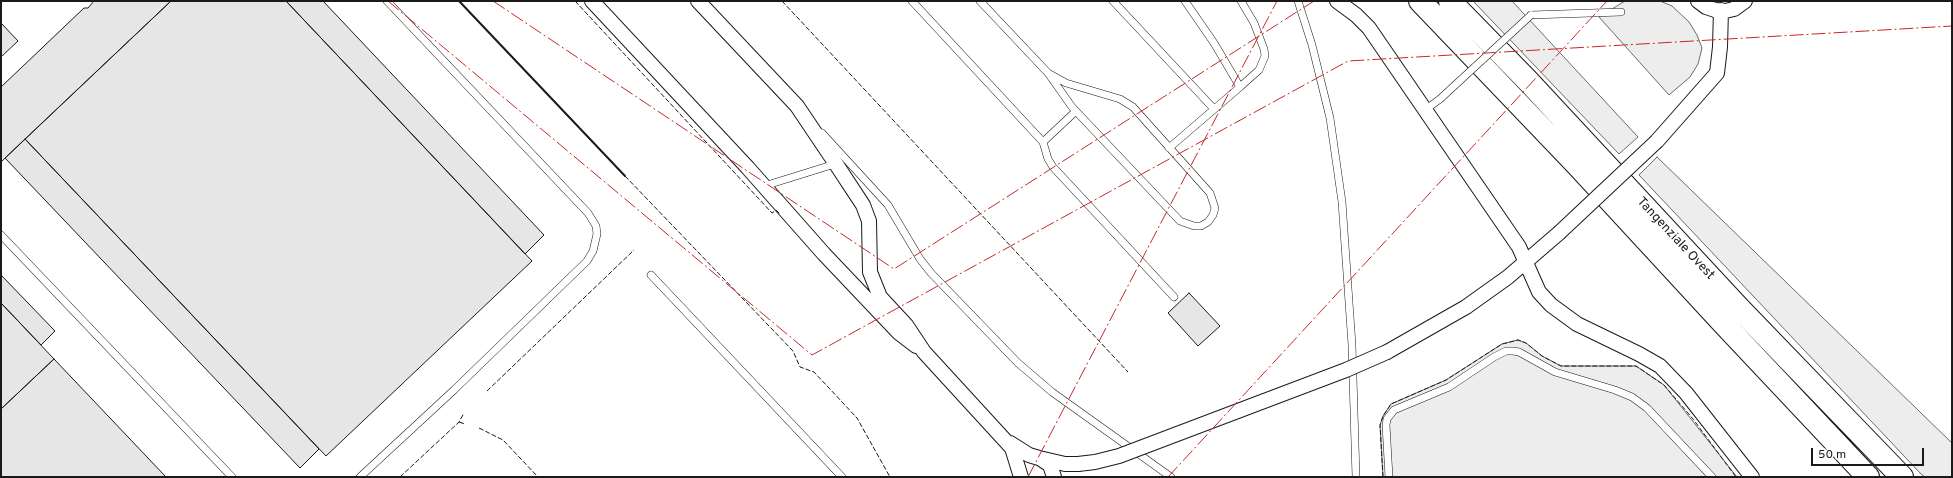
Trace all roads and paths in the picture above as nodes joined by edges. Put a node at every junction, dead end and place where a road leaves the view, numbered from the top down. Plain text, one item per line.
1 (387, 1) edge
2 (592, 1) edge
3 (698, 1) edge
4 (912, 1) edge
5 (980, 1) edge
6 (1113, 1) edge
7 (1185, 1) edge
8 (1241, 1) edge
9 (1298, 1) edge
10 (1337, 1) edge
11 (1420, 1) edge
12 (1450, 1) edge
13 (1698, 1) edge
14 (1746, 1) edge
15 (1721, 10) junction
16 (1621, 12) dead end
17 (1048, 73) junction
18 (1240, 87) junction
19 (1214, 109) junction
20 (1424, 110) junction
21 (1076, 111) junction
22 (1044, 142) junction
23 (1169, 148) junction
24 (842, 162) junction
25 (764, 186) junction
26 (1, 235) edge
27 (1526, 261) junction
28 (650, 276) dead end
29 (1174, 297) dead end
30 (924, 352) junction
31 (1005, 439) junction
32 (1038, 458) junction
33 (232, 477) edge
34 (360, 477) edge
35 (842, 477) edge
36 (1021, 477) edge
37 (1054, 477) edge
38 (1171, 477) edge
39 (1356, 477) edge
40 (1388, 477) edge
41 (1712, 477) edge
42 (1752, 477) edge
43 (1868, 477) edge
44 (1902, 477) edge

1 - 34 lane
2 - 25 street
3 - 24 street
4 - 22 lane
5 - 17 lane
6 - 19 lane
7 - 18 lane
8 - 18 lane
9 - 39 lane
10 - 20 street
11 - 43 highway, Tangenziale Ovest
12 - 44 highway, Tangenziale Ovest
13 - 15 street
14 - 15 street
15 - 27 street, bridge
16 - 20 lane, bridge
17 - 21 lane
17 - 23 lane
18 - 19 lane
19 - 23 lane
20 - 27 street
21 - 22 lane
21 - 23 lane
22 - 29 lane
24 - 25 lane
24 - 30 street
24 - 38 lane
25 - 30 street
26 - 33 lane
27 - 32 street, bridge
27 - 42 street
28 - 35 lane
30 - 31 street
31 - 32 street
31 - 36 street
32 - 37 street
40 - 41 lane

